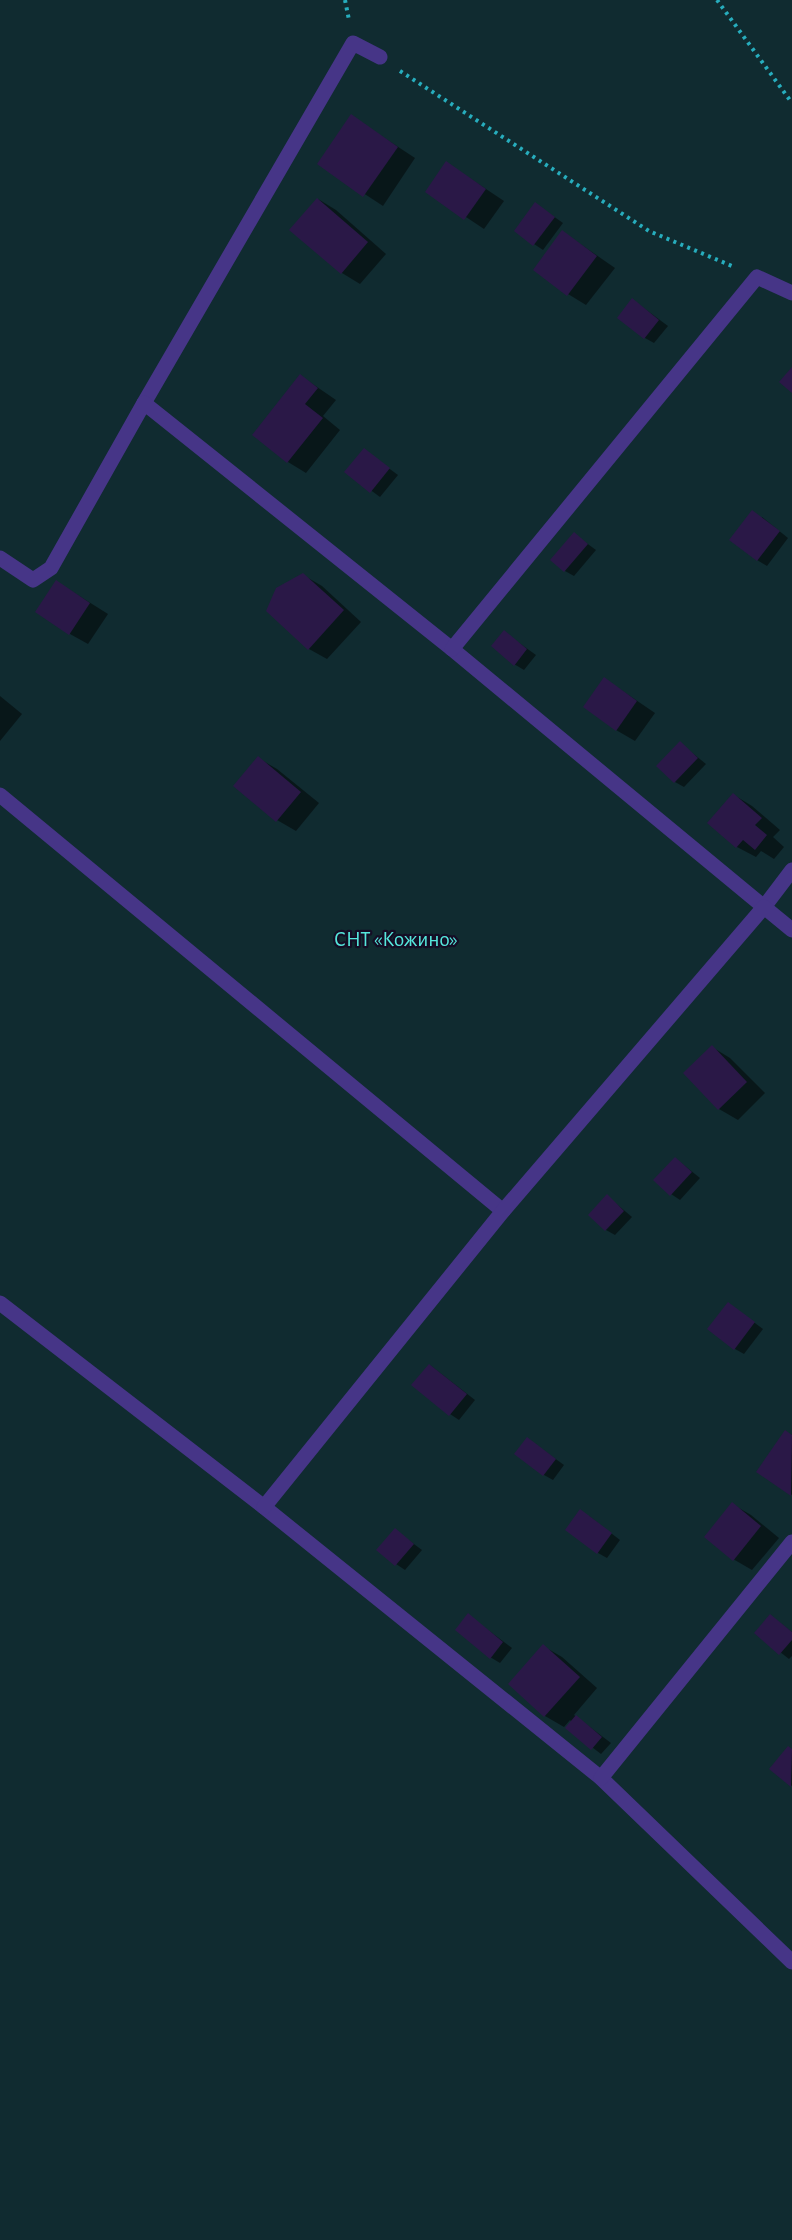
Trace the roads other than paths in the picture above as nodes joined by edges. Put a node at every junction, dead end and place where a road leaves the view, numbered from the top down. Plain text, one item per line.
1 (380, 57) road end
2 (792, 293) edge
3 (144, 403) junction
4 (0, 558) edge
5 (452, 649) junction
6 (0, 795) edge
7 (792, 870) edge
8 (764, 907) junction
9 (792, 930) edge
10 (503, 1211) junction
11 (0, 1303) edge
12 (264, 1507) junction
13 (792, 1542) edge
14 (601, 1778) junction
15 (792, 1962) edge

1 - 3 lane
2 - 5 lane
3 - 4 lane
3 - 5 lane
5 - 8 lane
6 - 10 lane
7 - 8 lane
8 - 9 lane
8 - 10 lane
10 - 12 lane
11 - 12 lane
12 - 14 lane
13 - 14 lane
14 - 15 lane

